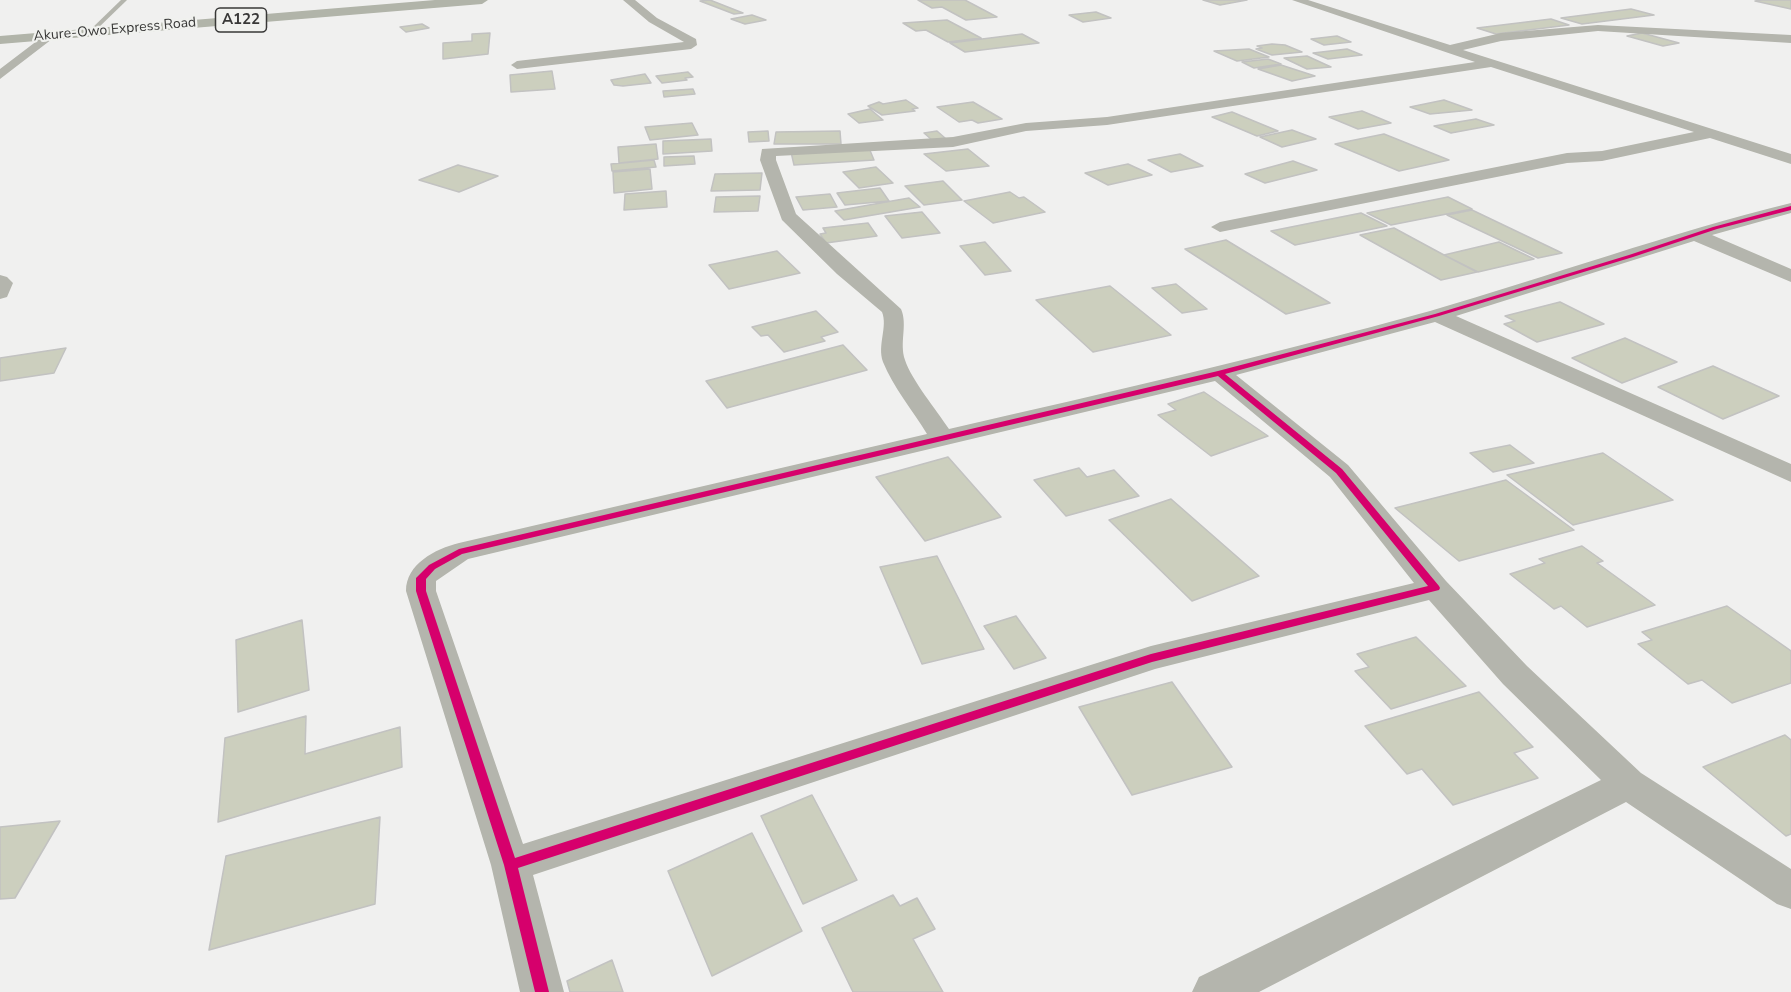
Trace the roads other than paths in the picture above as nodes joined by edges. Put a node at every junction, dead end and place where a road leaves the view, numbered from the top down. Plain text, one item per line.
1 (124, 0) edge
2 (482, 0) edge
3 (628, 0) edge
4 (1298, 0) edge
5 (91, 32) junction
6 (50, 36) junction
7 (1791, 39) edge
8 (0, 40) edge
9 (1449, 49) junction
10 (1491, 63) junction
11 (517, 65) dead end
12 (0, 75) edge
13 (1683, 125) junction
14 (1710, 134) junction
15 (1567, 158) junction
16 (1791, 159) edge
17 (1791, 208) edge
18 (1220, 227) dead end
19 (1696, 235) junction
20 (1791, 276) edge
21 (0, 281) edge
22 (0, 293) edge
23 (1437, 315) junction
24 (1219, 372) junction
25 (942, 438) junction
26 (1791, 474) edge
27 (1435, 588) junction
28 (1628, 784) junction
29 (511, 866) junction
30 (1791, 891) edge
31 (542, 992) edge
32 (1214, 992) edge

1 - 5 lane
2 - 5 highway, Akure-Owo Express Road / A122
3 - 11 street
4 - 9 street
5 - 6 highway, Akure-Owo Express Road / A122
6 - 8 highway, Akure-Owo Express Road / A122
6 - 12 street
7 - 9 street
9 - 10 street
10 - 13 street
10 - 25 street
13 - 14 street
13 - 15 street
14 - 15 street
14 - 16 street
15 - 18 street
17 - 19 street
19 - 20 street
19 - 23 street
21 - 22 street
23 - 24 street
23 - 26 street
24 - 25 street
24 - 27 street
25 - 29 street
27 - 28 street
27 - 29 street
28 - 30 street
28 - 32 street
29 - 31 street

